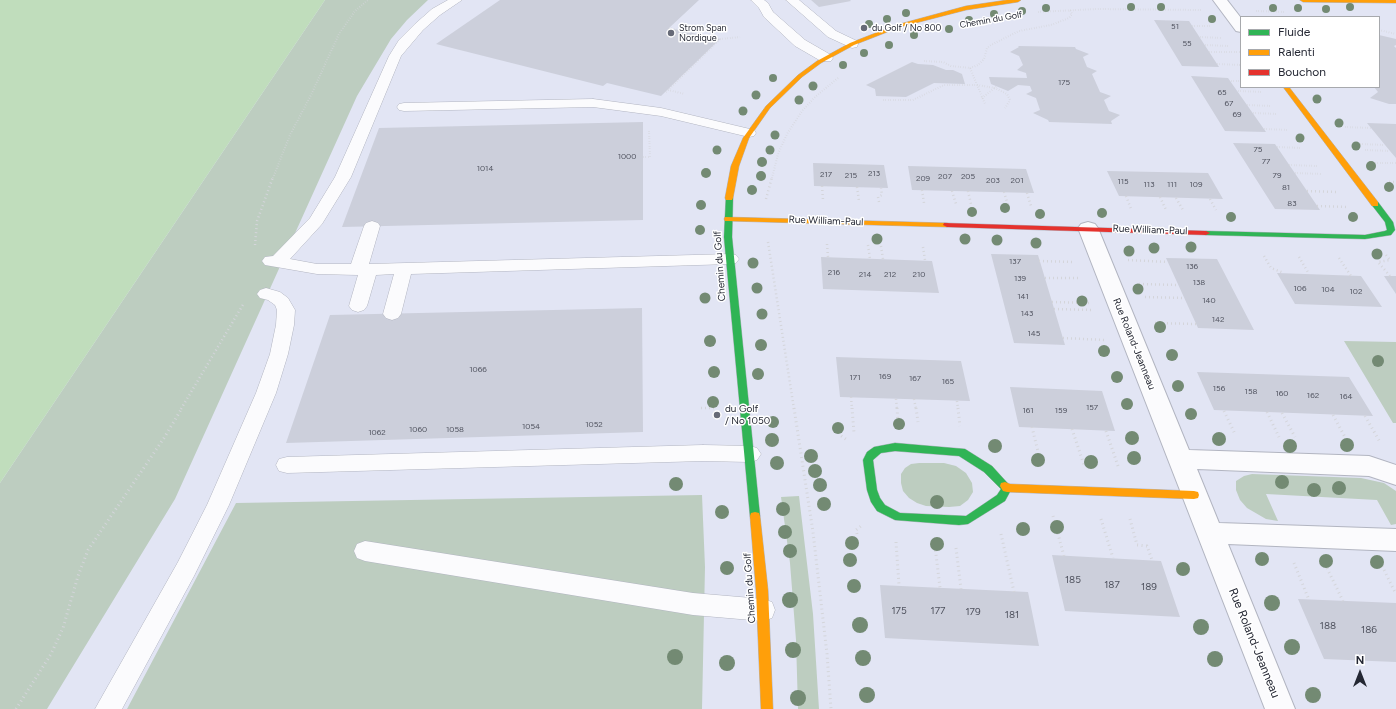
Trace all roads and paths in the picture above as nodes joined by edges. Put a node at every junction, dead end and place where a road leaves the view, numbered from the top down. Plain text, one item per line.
1 (368, 0) edge
2 (456, 0) edge
3 (757, 0) edge
4 (792, 0) edge
5 (1018, 0) edge
6 (1220, 0) edge
7 (1303, 0) edge
8 (1002, 1) edge
9 (1393, 1) edge
10 (1070, 10) junction
11 (1206, 10) dead end
12 (1034, 13) dead end
13 (1192, 26) dead end
14 (1217, 26) dead end
15 (1240, 27) edge
16 (669, 28) dead end
17 (698, 28) dead end
18 (1380, 30) edge
19 (693, 33) junction
20 (1396, 34) edge
21 (740, 37) dead end
22 (1200, 37) dead end
23 (1226, 38) dead end
24 (720, 39) junction
25 (852, 44) junction
26 (1205, 45) dead end
27 (1232, 46) dead end
28 (1209, 52) dead end
29 (1240, 52) edge
30 (826, 58) junction
31 (924, 61) dead end
32 (1217, 64) dead end
33 (1240, 65) edge
34 (970, 68) junction
35 (842, 75) dead end
36 (1231, 81) dead end
37 (1240, 81) edge
38 (977, 85) junction
39 (996, 87) junction
40 (1287, 88) edge
41 (668, 90) junction
42 (1238, 91) dead end
43 (664, 93) dead end
44 (1266, 93) dead end
45 (685, 94) dead end
46 (982, 98) junction
47 (883, 100) dead end
48 (985, 104) dead end
49 (1247, 105) dead end
50 (1276, 106) dead end
51 (404, 107) dead end
52 (1005, 108) dead end
53 (1253, 113) dead end
54 (1282, 114) dead end
55 (1343, 127) dead end
56 (1371, 128) dead end
57 (649, 129) dead end
58 (1264, 130) dead end
59 (1294, 130) dead end
60 (749, 133) junction
61 (1356, 144) dead end
62 (1385, 144) dead end
63 (1277, 147) dead end
64 (1307, 148) dead end
65 (1361, 150) dead end
66 (1390, 151) dead end
67 (643, 157) dead end
68 (1372, 163) dead end
69 (1396, 163) edge
70 (1290, 166) dead end
71 (1320, 166) dead end
72 (1295, 174) dead end
73 (1326, 174) dead end
74 (822, 186) dead end
75 (857, 188) dead end
76 (881, 188) dead end
77 (1307, 191) dead end
78 (1341, 192) dead end
79 (823, 201) dead end
80 (859, 202) dead end
81 (879, 204) dead end
82 (765, 206) dead end
83 (1317, 206) dead end
84 (1352, 208) dead end
85 (728, 219) junction
86 (372, 226) dead end
87 (1088, 228) junction
88 (768, 240) dead end
89 (256, 248) dead end
90 (1382, 250) dead end
91 (1262, 252) dead end
92 (1298, 254) dead end
93 (1336, 254) dead end
94 (730, 258) junction
95 (1124, 260) dead end
96 (1039, 261) dead end
97 (1080, 262) dead end
98 (1168, 262) dead end
99 (404, 268) junction
100 (363, 269) junction
101 (1284, 273) dead end
102 (1309, 274) dead end
103 (1351, 276) dead end
104 (1390, 276) dead end
105 (1045, 278) dead end
106 (1086, 278) dead end
107 (1134, 284) dead end
108 (1178, 285) dead end
109 (266, 294) dead end
110 (1139, 296) dead end
111 (1184, 298) dead end
112 (245, 301) dead end
113 (1052, 302) dead end
114 (1095, 303) dead end
115 (358, 306) dead end
116 (1054, 309) dead end
117 (1098, 310) dead end
118 (392, 314) dead end
119 (1150, 322) dead end
120 (1196, 324) dead end
121 (1063, 338) dead end
122 (1108, 340) dead end
123 (851, 397) dead end
124 (896, 399) dead end
125 (914, 399) dead end
126 (957, 401) dead end
127 (701, 408) dead end
128 (716, 408) dead end
129 (1224, 411) dead end
130 (1267, 412) dead end
131 (1282, 413) dead end
132 (1333, 415) dead end
133 (1365, 416) dead end
134 (899, 427) dead end
135 (1032, 427) dead end
136 (919, 428) dead end
137 (1072, 429) dead end
138 (960, 430) dead end
139 (1106, 431) dead end
140 (854, 433) dead end
141 (1235, 435) dead end
142 (1282, 443) dead end
143 (1299, 443) dead end
144 (1349, 445) dead end
145 (1382, 446) dead end
146 (750, 454) junction
147 (1180, 459) junction
148 (287, 465) dead end
149 (1042, 466) dead end
150 (1085, 468) dead end
151 (1119, 469) dead end
152 (1396, 475) edge
153 (1007, 488) junction
154 (1194, 495) junction
155 (1052, 511) dead end
156 (1100, 513) dead end
157 (1129, 515) dead end
158 (1210, 533) junction
159 (1001, 534) dead end
160 (895, 536) dead end
161 (1396, 540) edge
162 (935, 545) dead end
163 (956, 546) dead end
164 (364, 551) dead end
165 (1064, 556) dead end
166 (1113, 558) dead end
167 (1291, 558) dead end
168 (1152, 560) dead end
169 (1323, 560) dead end
170 (1379, 562) dead end
171 (899, 585) dead end
172 (940, 588) dead end
173 (961, 589) dead end
174 (1014, 592) dead end
175 (1396, 594) edge
176 (1309, 600) dead end
177 (1343, 601) dead end
178 (763, 610) junction
179 (16, 709) edge
180 (108, 709) edge
181 (767, 709) edge
182 (831, 709) edge
183 (1280, 709) edge

1 - 89 path
2 - 100 lane
3 - 30 lane
4 - 25 lane
5 - 8 street, Chemin du Golf
6 - 15 street
7 - 9 street
8 - 25 street, Chemin du Golf
10 - 11 path, Chemin du Golf
10 - 12 path, Chemin du Golf
10 - 34 path
13 - 14 path
16 - 19 path
17 - 19 path
18 - 20 path
19 - 24 path
21 - 24 path
22 - 23 path
24 - 41 path
25 - 30 street, Chemin du Golf
26 - 27 path
28 - 29 path
30 - 60 street, Chemin du Golf
31 - 34 path
32 - 33 path
34 - 38 path
35 - 82 path
36 - 37 path
38 - 39 path
38 - 46 path
38 - 47 path
39 - 46 path
39 - 52 path
40 - 87 street, Rue William-Paul
41 - 43 path
41 - 45 path
42 - 44 path
46 - 48 path
49 - 50 path
51 - 60 lane
53 - 54 path
55 - 56 path
57 - 67 path
58 - 59 path
60 - 85 street, Chemin du Golf
61 - 62 path
63 - 64 path
65 - 66 path
68 - 69 path
70 - 71 path
72 - 73 path
74 - 79 path
75 - 80 path
76 - 81 path
77 - 78 path
83 - 84 path
85 - 87 street, Rue William-Paul
85 - 94 street, Chemin du Golf
86 - 100 lane
87 - 147 street, Rue Roland-Jeanneau
88 - 182 path
90 - 104 path
91 - 101 path
92 - 102 path
93 - 103 path
94 - 99 lane
94 - 146 street, Chemin du Golf
95 - 98 path
96 - 97 path
99 - 100 lane
99 - 118 lane
100 - 115 lane
105 - 106 path
107 - 108 path
109 - 180 lane
110 - 111 path
112 - 179 path
113 - 114 path
116 - 117 path
119 - 120 path
121 - 122 path
123 - 140 path
124 - 134 path
125 - 136 path
126 - 138 path
127 - 128 path
129 - 141 path
130 - 142 path
131 - 143 path
132 - 144 path
133 - 145 path
135 - 149 path
137 - 150 path
139 - 151 path
146 - 148 lane
146 - 178 street, Chemin du Golf
147 - 152 street
147 - 154 street, Rue Roland-Jeanneau
153 - 153 street
153 - 154 street
154 - 158 street, Rue Roland-Jeanneau
155 - 165 path
156 - 166 path
157 - 168 path
158 - 161 street
158 - 183 street, Rue Roland-Jeanneau
159 - 174 path
160 - 171 path
162 - 172 path
163 - 173 path
164 - 178 lane
167 - 176 path
169 - 177 path
170 - 175 path
178 - 181 street, Chemin du Golf

